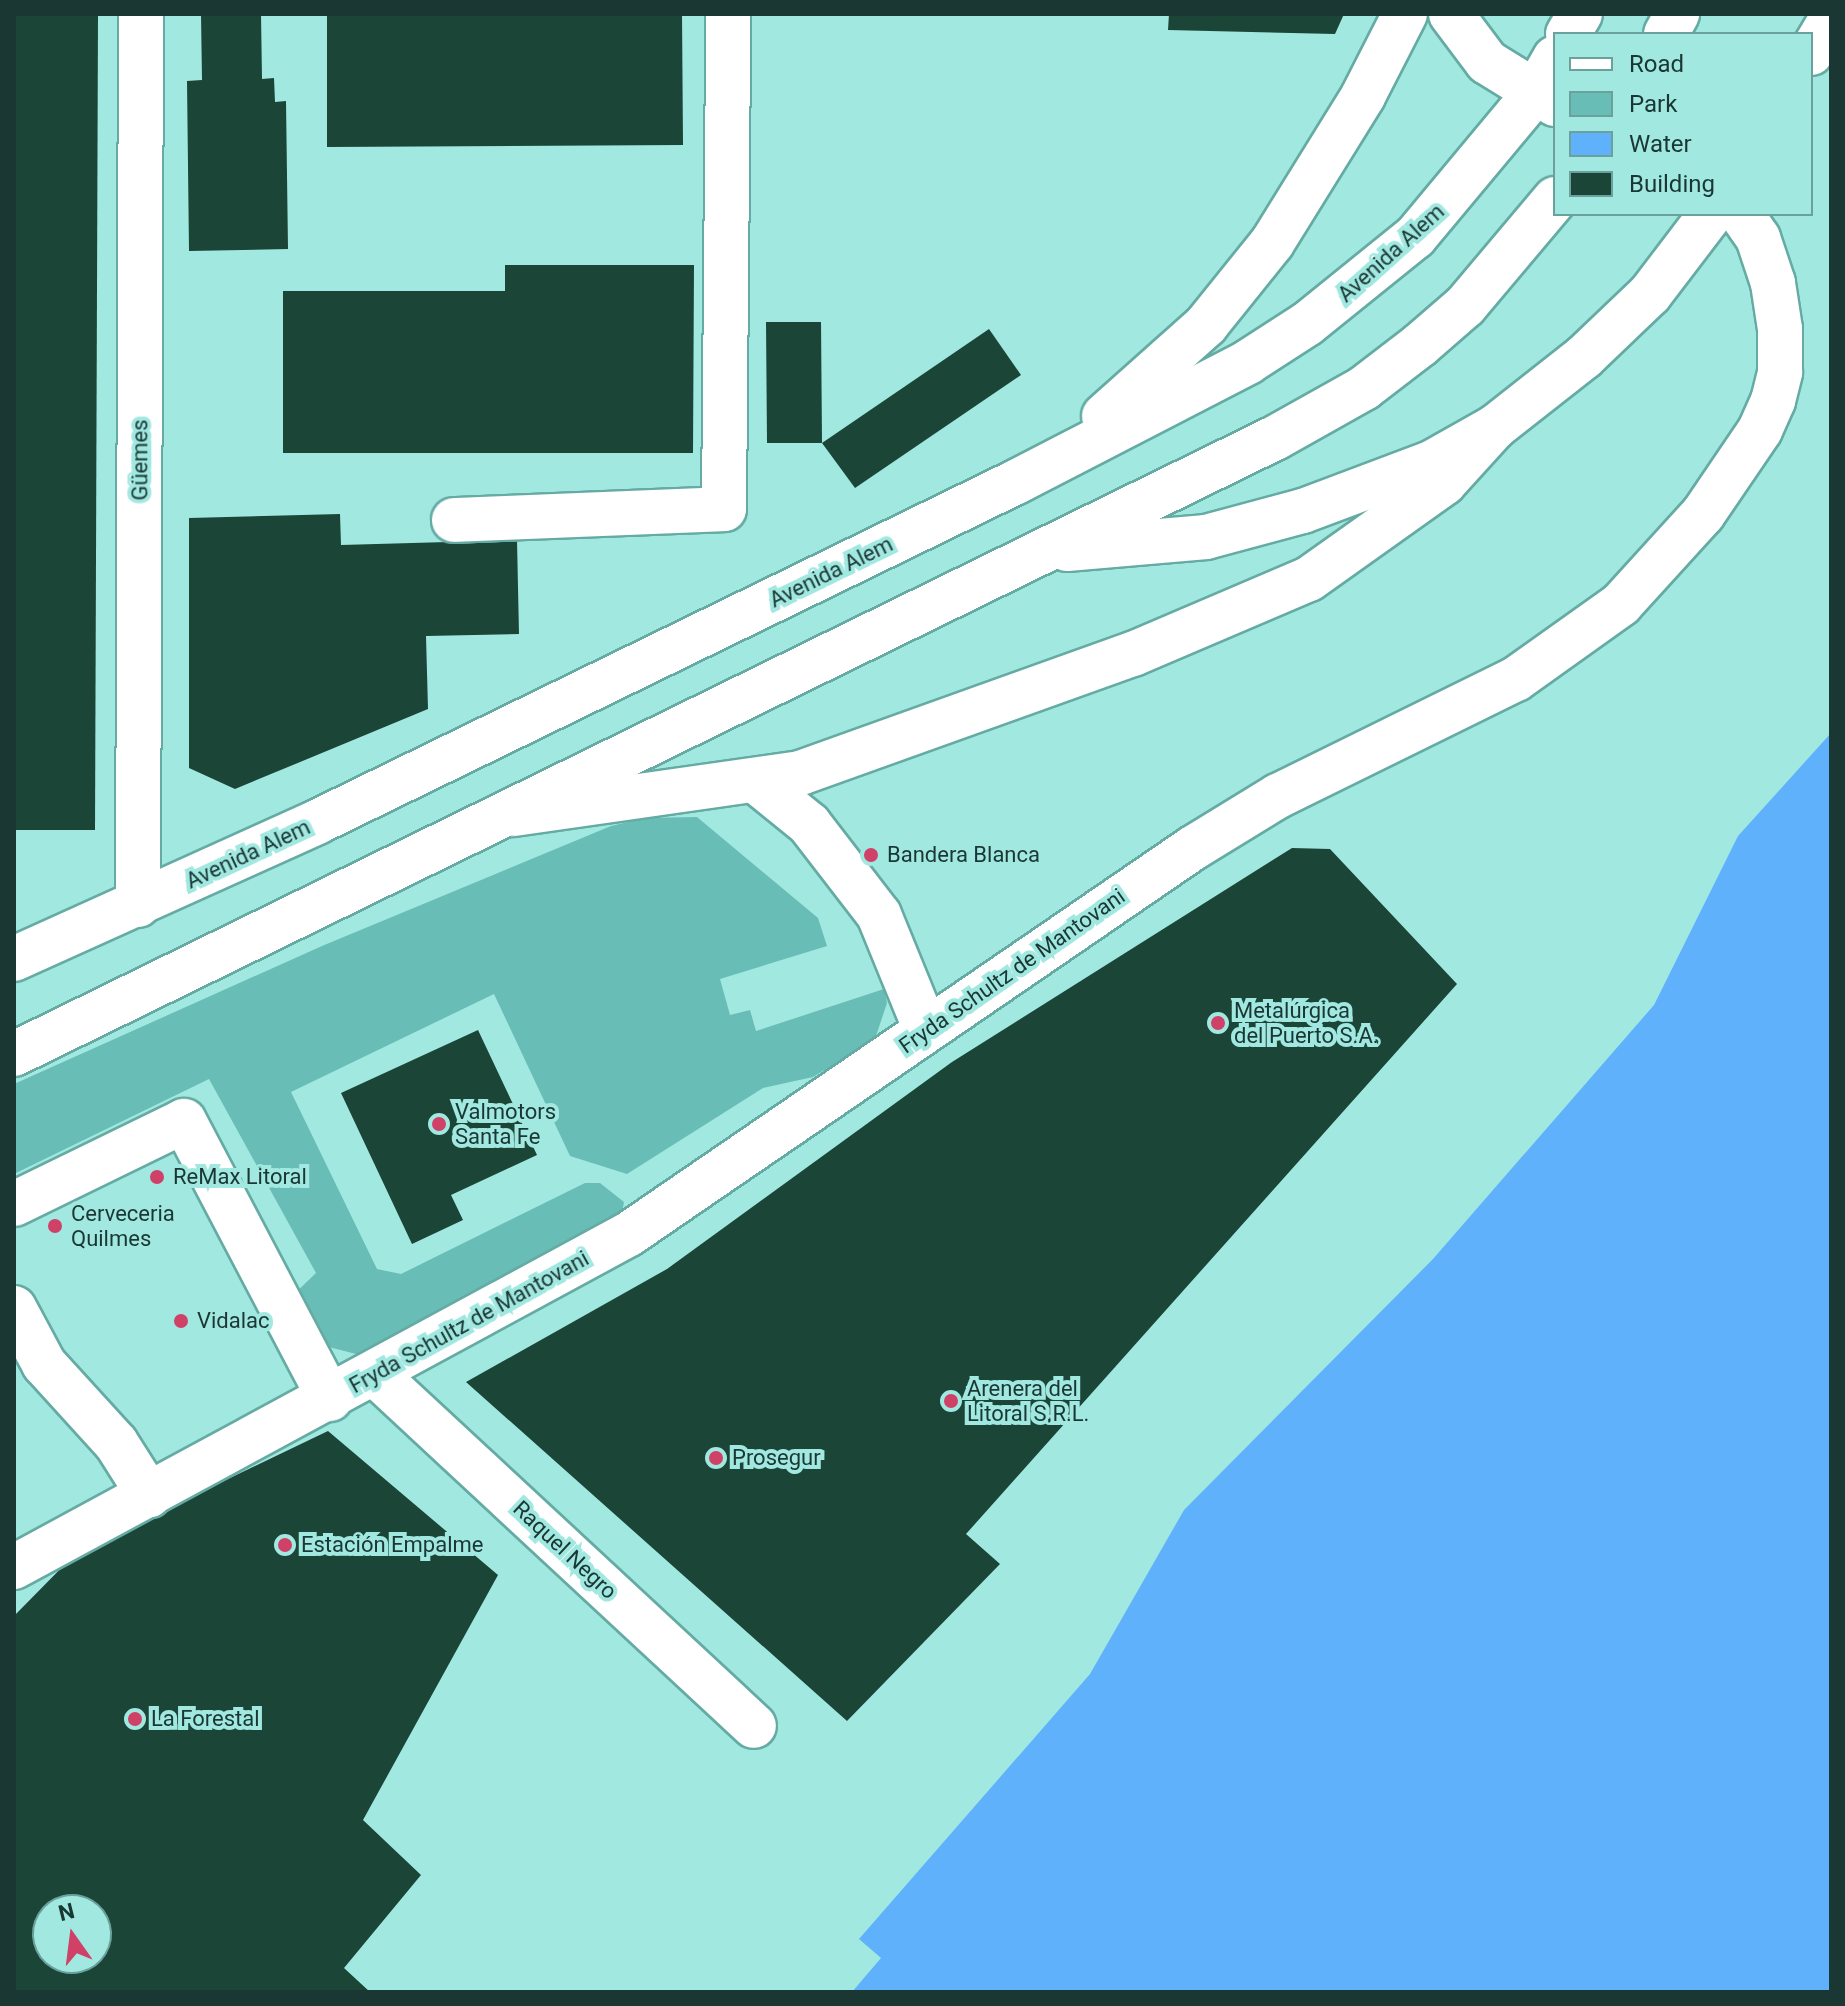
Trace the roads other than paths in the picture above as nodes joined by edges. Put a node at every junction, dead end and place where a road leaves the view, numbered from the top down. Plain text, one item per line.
1 (141, 14) edge
2 (728, 14) edge
3 (1405, 14) edge
4 (1451, 14) edge
5 (1580, 14) edge
6 (1677, 14) edge
7 (1831, 20) edge
8 (1569, 32) edge
9 (1667, 32) edge
10 (1813, 50) edge
11 (1548, 85) edge
12 (1553, 201) edge
13 (1709, 216) edge
14 (1742, 216) edge
15 (1495, 427) junction
16 (1016, 482) junction
17 (454, 520) dead end
18 (1040, 551) junction
19 (757, 782) junction
20 (511, 814) junction
21 (138, 905) junction
22 (14, 959) edge
23 (926, 1030) junction
24 (14, 1054) edge
25 (14, 1204) edge
26 (14, 1308) edge
27 (375, 1374) junction
28 (330, 1399) junction
29 (149, 1495) junction
30 (14, 1567) edge
31 (754, 1726) dead end

1 - 21 main road, Güemes
2 - 17 main road
3 - 16 main road
4 - 11 main road
5 - 8 main road
6 - 9 main road
7 - 10 main road
11 - 16 main road, Avenida Alem
12 - 18 main road
13 - 15 main road
14 - 23 main road, Fryda Schultz de Mantovani
15 - 18 main road
15 - 19 main road
16 - 21 main road, Avenida Alem
18 - 20 main road
19 - 20 main road
19 - 23 main road
20 - 24 main road
21 - 22 main road, Avenida Alem
23 - 27 main road, Fryda Schultz de Mantovani
25 - 28 main road
26 - 29 main road
27 - 28 main road, Fryda Schultz de Mantovani
27 - 31 main road, Raquel Negro
28 - 29 main road, Fryda Schultz de Mantovani
29 - 30 main road, Fryda Schultz de Mantovani

